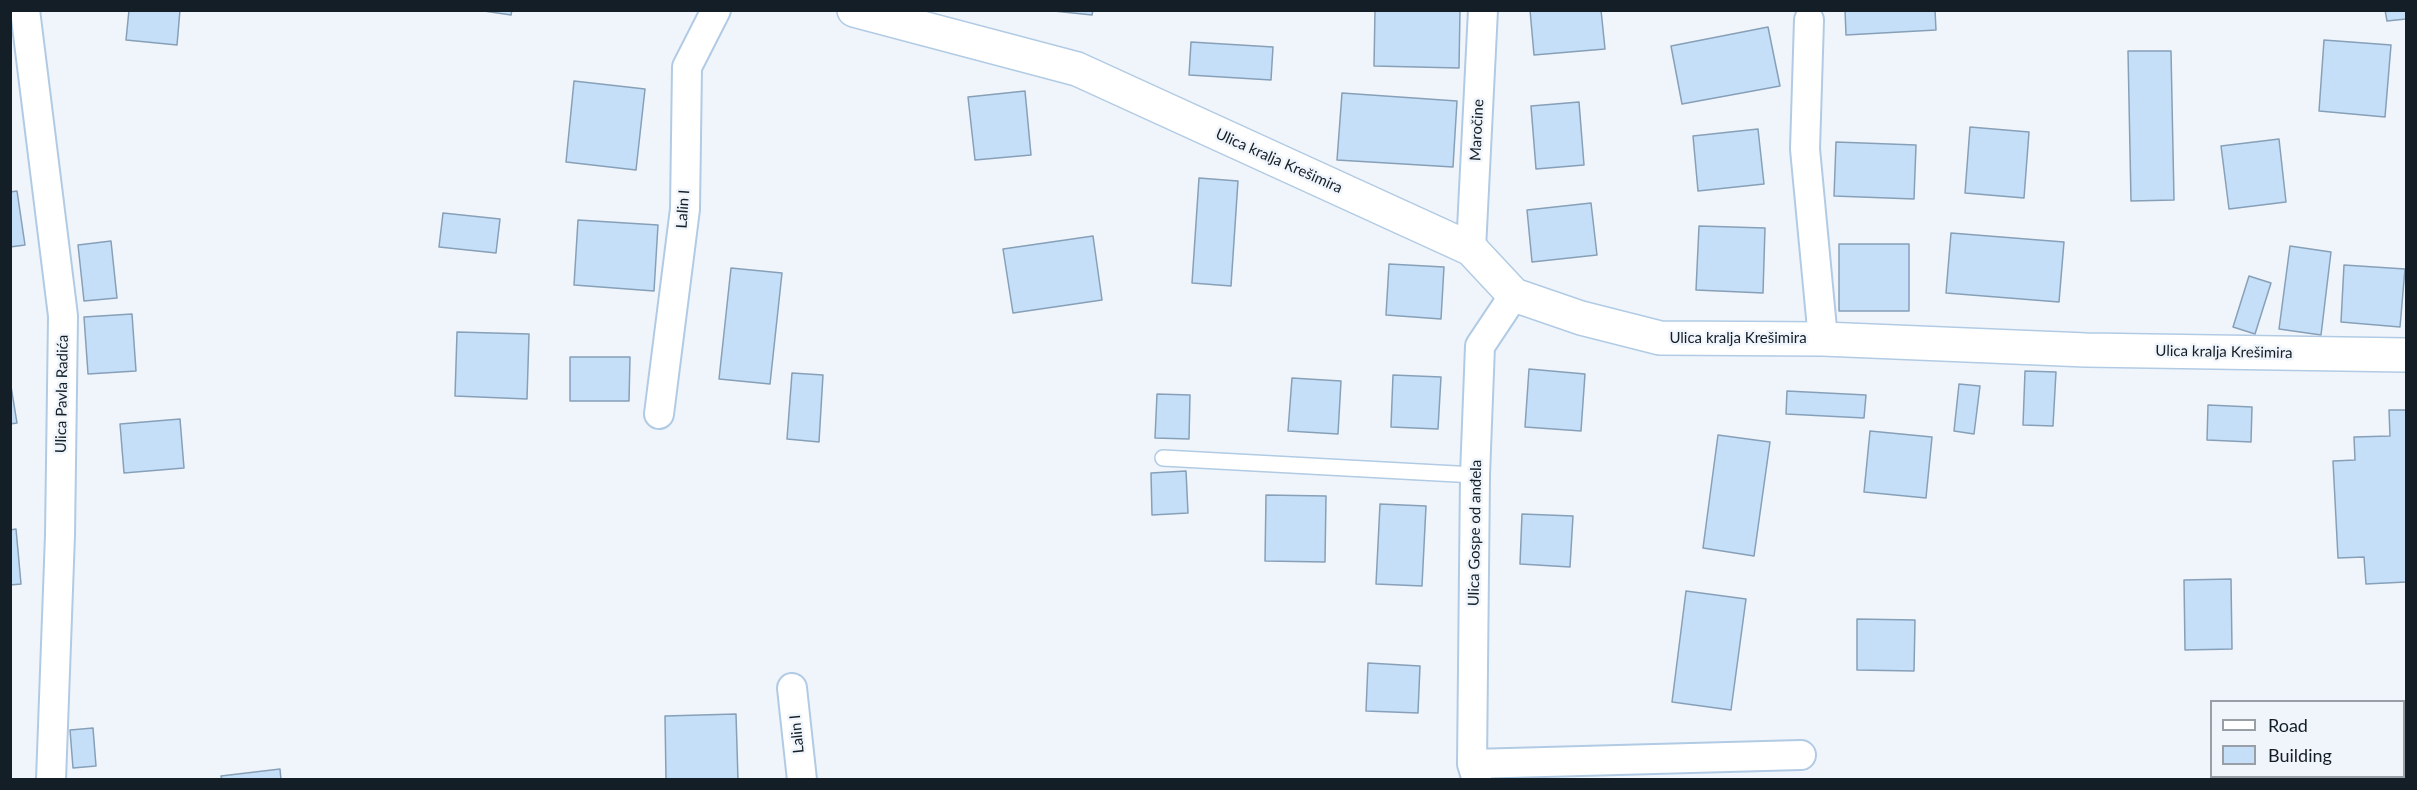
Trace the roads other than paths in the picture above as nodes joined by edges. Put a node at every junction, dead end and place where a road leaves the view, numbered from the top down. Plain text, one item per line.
1 (25, 10) edge
2 (716, 10) edge
3 (854, 10) edge
4 (1483, 10) edge
5 (1809, 20) dead end
6 (1471, 249) junction
7 (1514, 295) junction
8 (1823, 339) junction
9 (2406, 355) edge
10 (659, 414) dead end
11 (1163, 458) dead end
12 (1475, 475) junction
13 (792, 688) dead end
14 (1801, 755) dead end
15 (1474, 772) edge
16 (51, 780) edge
17 (802, 780) edge

1 - 16 street, Ulica Pavla Radića
2 - 10 street, Lalin I
3 - 6 street, Ulica kralja Krešimira
4 - 6 street, Maročine
5 - 8 street
6 - 7 street, Ulica kralja Krešimira
7 - 8 street, Ulica kralja Krešimira
7 - 12 street, Ulica Gospe od anđela
8 - 9 street, Ulica kralja Krešimira
11 - 12 lane
12 - 15 street, Ulica Gospe od anđela
13 - 17 street, Lalin I
14 - 15 street

